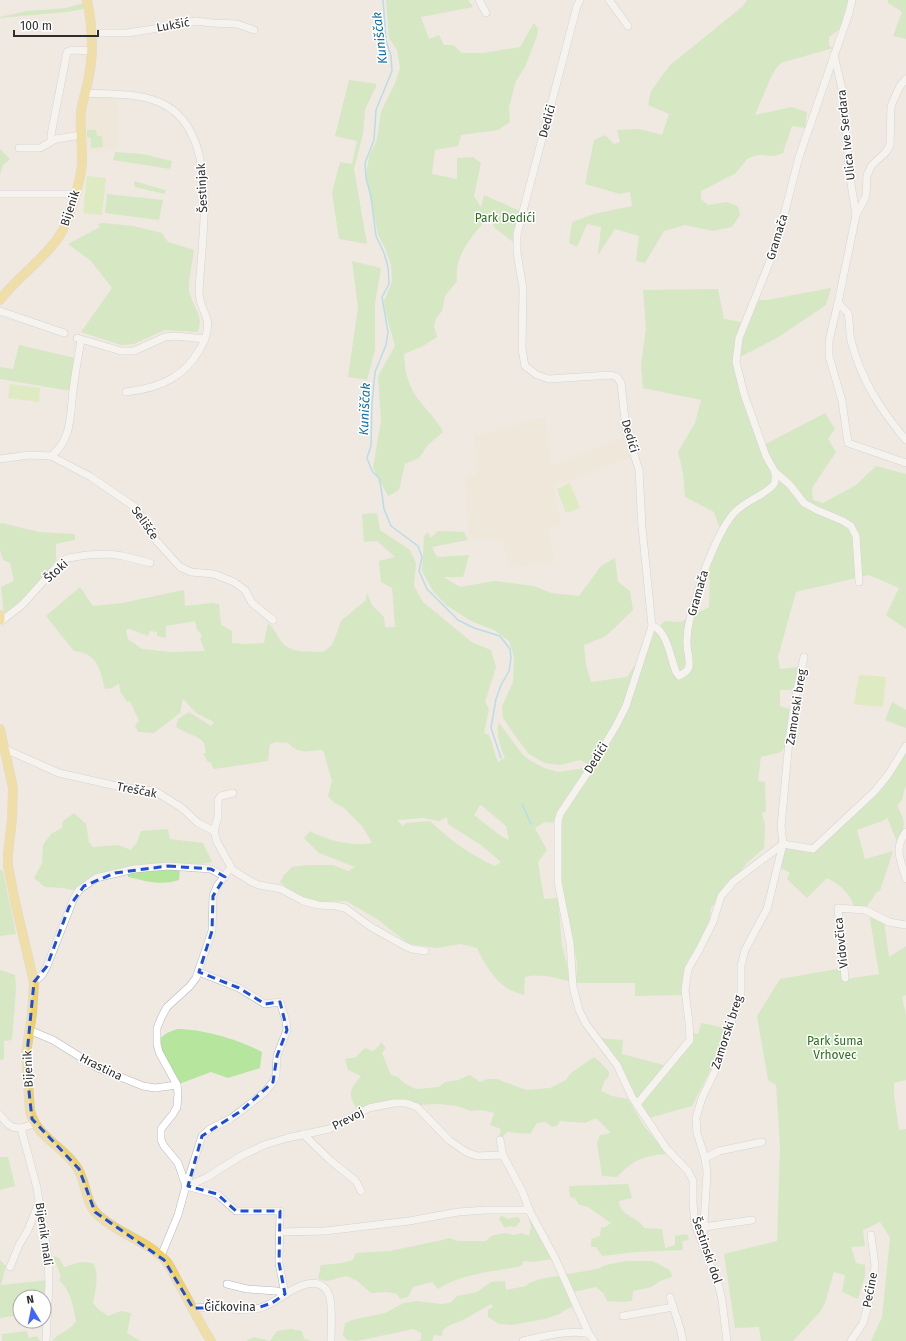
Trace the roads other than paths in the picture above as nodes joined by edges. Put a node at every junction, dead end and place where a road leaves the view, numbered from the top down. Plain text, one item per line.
1 (87, 0) edge
2 (479, 0) edge
3 (580, 0) edge
4 (609, 0) edge
5 (852, 0) edge
6 (486, 13) dead end
7 (628, 26) dead end
8 (254, 30) dead end
9 (91, 33) junction
10 (92, 51) junction
11 (834, 55) junction
12 (906, 79) edge
13 (84, 93) junction
14 (81, 135) junction
15 (51, 140) junction
16 (19, 148) dead end
17 (0, 194) edge
18 (75, 194) junction
19 (856, 216) junction
20 (0, 300) edge
21 (838, 303) junction
22 (0, 311) edge
23 (64, 333) dead end
24 (205, 339) junction
25 (126, 392) dead end
26 (906, 440) edge
27 (51, 456) junction
28 (0, 459) edge
29 (906, 463) edge
30 (775, 472) junction
31 (150, 563) dead end
32 (859, 582) dead end
33 (0, 614) edge
34 (273, 620) dead end
35 (0, 621) edge
36 (652, 626) junction
37 (804, 657) dead end
38 (0, 729) edge
39 (906, 746) edge
40 (5, 749) junction
41 (233, 793) dead end
42 (214, 831) junction
43 (906, 832) edge
44 (783, 844) junction
45 (231, 869) junction
46 (225, 877) junction
47 (906, 879) edge
48 (906, 925) edge
49 (570, 943) joint
50 (425, 951) dead end
51 (199, 972) junction
52 (844, 978) dead end
53 (34, 982) junction
54 (29, 1030) junction
55 (177, 1085) junction
56 (637, 1104) junction
57 (0, 1115) edge
58 (34, 1124) junction
59 (21, 1128) junction
60 (303, 1134) junction
61 (500, 1140) dead end
62 (762, 1142) dead end
63 (503, 1155) junction
64 (705, 1158) junction
65 (186, 1186) junction
66 (361, 1191) dead end
67 (39, 1200) junction
68 (528, 1210) junction
69 (752, 1220) dead end
70 (704, 1227) junction
71 (280, 1232) junction
72 (871, 1235) dead end
73 (703, 1244) junction
74 (161, 1256) junction
75 (10, 1267) dead end
76 (227, 1284) dead end
77 (285, 1294) junction
78 (670, 1297) dead end
79 (673, 1307) junction
80 (193, 1308) junction
81 (623, 1316) dead end
82 (589, 1334) junction
83 (46, 1341) edge
84 (211, 1341) edge
85 (332, 1341) edge
86 (523, 1341) edge
87 (594, 1341) edge
88 (683, 1341) edge
89 (727, 1341) edge
90 (851, 1341) edge

1 - 9 main road
2 - 6 street
3 - 36 street, Dedići
4 - 7 street
5 - 11 street, Gramača
8 - 9 street, Lukšić
9 - 10 main road
10 - 13 main road
10 - 15 street
11 - 19 street, Ulica Ive Serdara
11 - 30 street, Gramača
12 - 19 street, Ulica Ive Serdara
13 - 14 main road, Bijenik
13 - 24 street, Šestinjak
14 - 15 street
14 - 18 main road, Bijenik
15 - 16 street
17 - 18 street
18 - 20 main road, Bijenik
19 - 21 street, Ulica Ive Serdara
21 - 26 street
21 - 29 street, Ulica Ive Serdara
22 - 23 street
24 - 25 street, Šestinjak
24 - 27 street
27 - 28 street, Selišće
27 - 34 street, Selišće
30 - 32 street, Gramača
30 - 36 street, Gramača
31 - 35 street, Štoki
33 - 35 main road
36 - 49 street, Dedići
37 - 44 street, Zamorski breg
38 - 40 main road, Bijenik
39 - 44 street
40 - 42 street, Treščak
40 - 53 main road, Bijenik
41 - 42 street
42 - 45 street
43 - 47 street
44 - 56 street
44 - 64 street, Zamorski breg
45 - 46 street
45 - 50 street
46 - 51 street
46 - 53 street
48 - 52 street, Vidovčica
49 - 56 street, Šestinski dol
51 - 55 street
51 - 65 street
53 - 54 main road, Bijenik
54 - 55 street, Hrastina
54 - 58 main road, Bijenik
55 - 65 street
56 - 73 street, Šestinski dol
57 - 59 street
58 - 59 street
58 - 74 main road
59 - 67 street, Bijenik mali
60 - 63 street, Prevoj
60 - 65 street, Prevoj
60 - 66 street
61 - 63 street
62 - 64 street
63 - 68 street
64 - 70 street, Zamorski breg
65 - 71 street
65 - 74 street
67 - 75 street
67 - 83 street, Bijenik mali
68 - 71 street
68 - 82 street
69 - 70 street
70 - 73 street, Zamorski breg
71 - 77 street
72 - 90 street, Pećine
73 - 89 street, Šestinski dol
74 - 80 main road
76 - 77 street
77 - 80 street, Čičkovina
77 - 85 street, Čičkovina
78 - 79 street
79 - 81 street
79 - 88 street
80 - 84 main road
82 - 86 street
82 - 87 street

